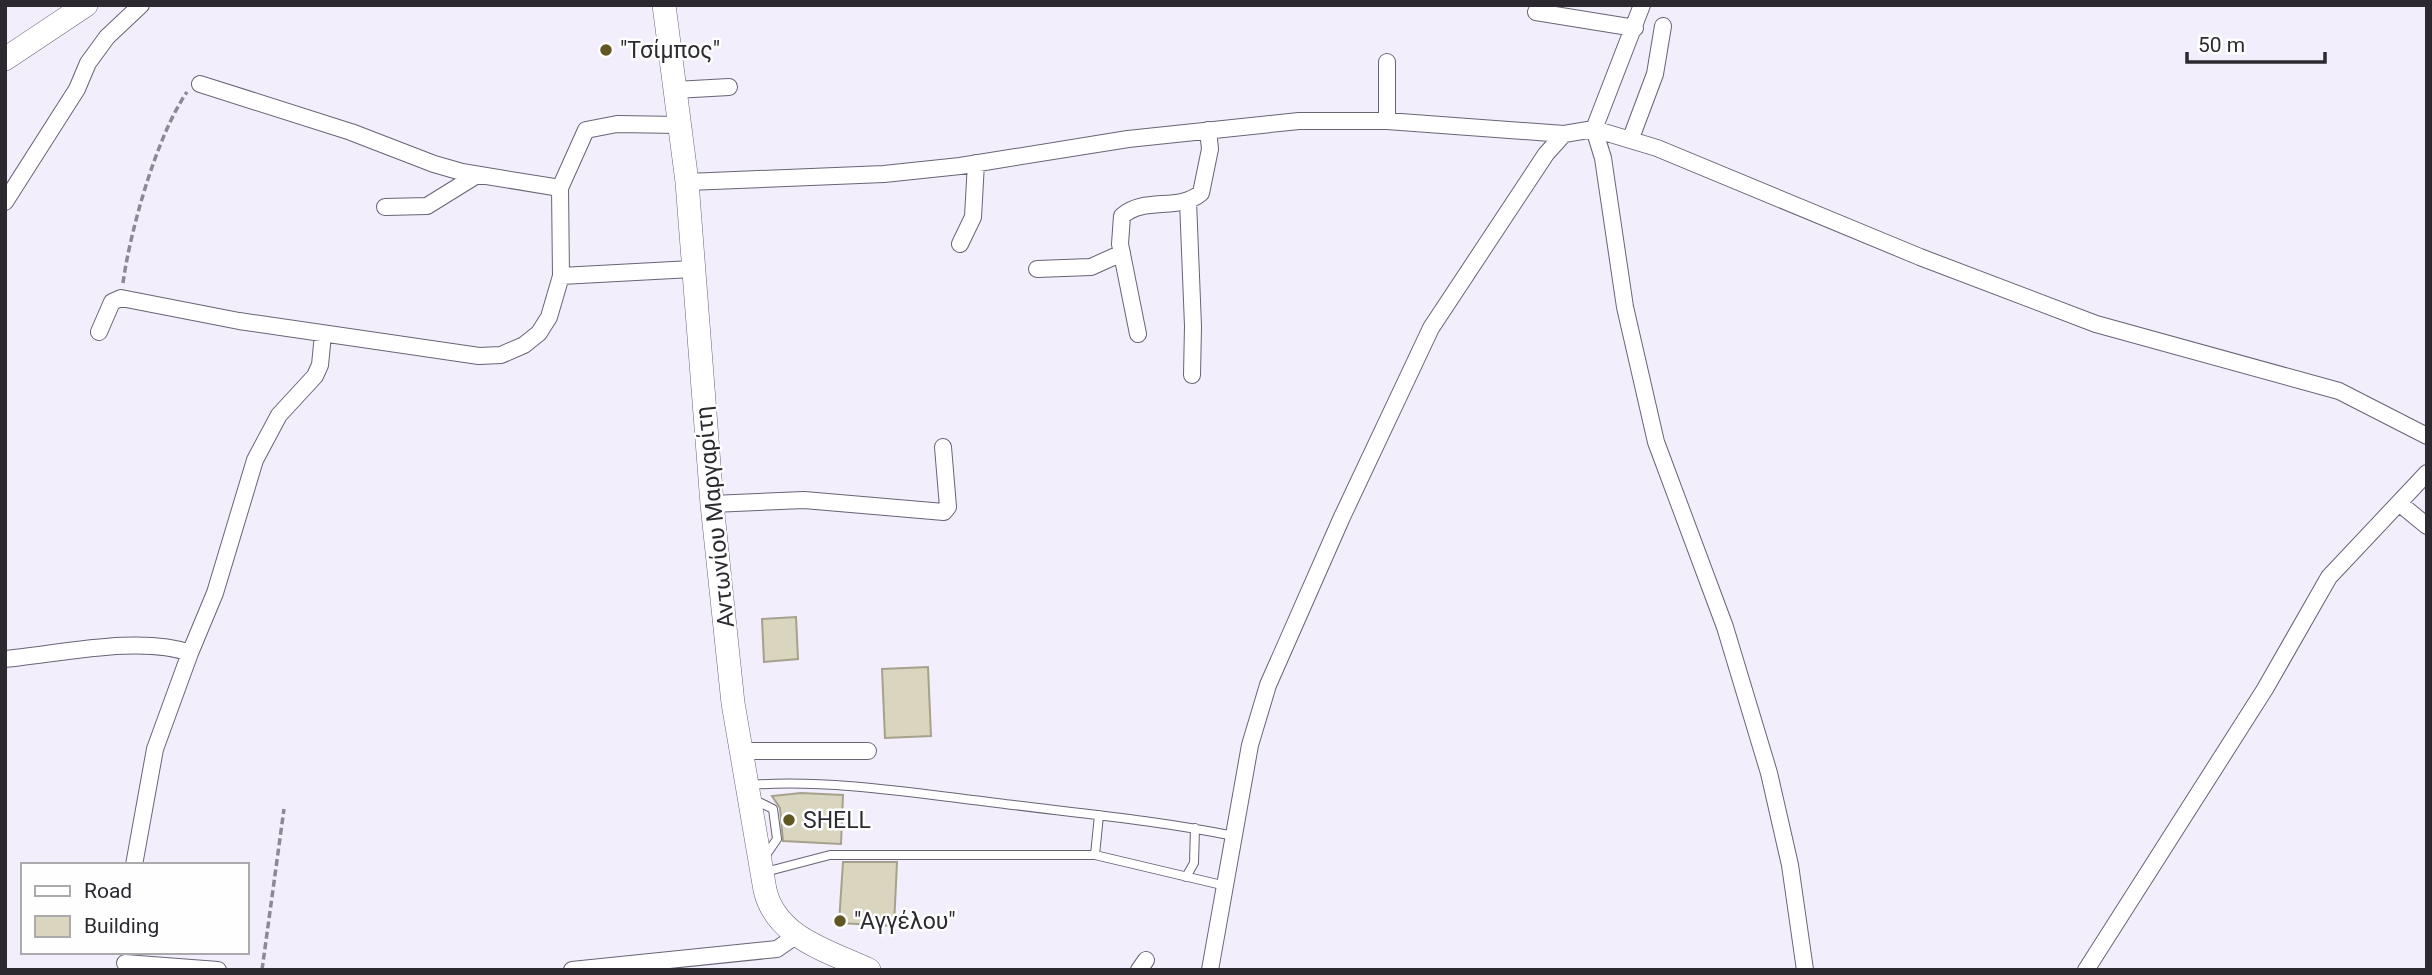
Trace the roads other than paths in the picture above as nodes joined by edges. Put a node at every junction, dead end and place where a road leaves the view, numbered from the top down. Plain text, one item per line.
1 (86, 5) edge
2 (141, 5) edge
3 (664, 5) edge
4 (1642, 5) edge
5 (1536, 12) dead end
6 (1663, 26) dead end
7 (1635, 28) junction
8 (5, 59) edge
9 (1387, 62) dead end
10 (200, 83) road end
11 (729, 88) dead end
12 (675, 90) junction
13 (1387, 121) junction
14 (680, 125) junction
15 (1594, 129) junction
16 (1208, 130) junction
17 (1564, 134) junction
18 (1631, 138) junction
19 (976, 163) junction
20 (477, 175) junction
21 (687, 182) junction
22 (560, 188) junction
23 (1188, 201) junction
24 (5, 202) edge
25 (386, 207) dead end
26 (960, 244) dead end
27 (1122, 253) junction
28 (692, 269) junction
29 (1037, 269) dead end
30 (561, 276) junction
31 (99, 332) dead end
32 (323, 334) junction
33 (1138, 334) dead end
34 (1192, 375) dead end
35 (2427, 436) edge
36 (943, 447) dead end
37 (2427, 473) edge
38 (2399, 503) junction
39 (712, 504) junction
40 (2427, 526) edge
41 (190, 653) junction
42 (5, 659) edge
43 (741, 751) junction
44 (867, 751) dead end
45 (754, 794) junction
46 (1099, 815) junction
47 (1195, 828) junction
48 (1234, 836) junction
49 (1095, 855) junction
50 (134, 863) edge
51 (764, 864) junction
52 (1186, 877) junction
53 (1226, 886) junction
54 (797, 935) junction
55 (124, 962) edge
56 (727, 962) edge
57 (194, 969) edge
58 (218, 970) edge
59 (572, 970) edge
60 (869, 970) edge
61 (1210, 970) edge
62 (1805, 970) edge
63 (2086, 970) edge

1 - 8 street
2 - 24 street
3 - 12 street, Αντωνίου Μαργαρίτη
4 - 7 street
5 - 7 street
6 - 18 street
7 - 15 street
9 - 13 street
10 - 20 street
11 - 12 street
12 - 14 street, Αντωνίου Μαργαρίτη
13 - 16 street
13 - 17 street
14 - 21 street, Αντωνίου Μαργαρίτη
14 - 22 street
15 - 17 street
15 - 18 street
15 - 62 street
16 - 19 street
16 - 23 street
17 - 48 street
18 - 35 street
19 - 21 street
19 - 26 street
20 - 22 street
20 - 25 street
21 - 28 street, Αντωνίου Μαργαρίτη
22 - 30 street
23 - 27 street
23 - 34 street
27 - 29 street
27 - 33 street
28 - 30 street
28 - 39 street, Αντωνίου Μαργαρίτη
30 - 32 street
31 - 32 street
32 - 41 street
36 - 39 street
37 - 38 street
38 - 40 street
38 - 63 street
39 - 43 street, Αντωνίου Μαργαρίτη
41 - 42 street
41 - 50 street
43 - 44 street
43 - 45 street, Αντωνίου Μαργαρίτη
45 - 46 lane
45 - 51 street, Αντωνίου Μαργαρίτη
46 - 47 lane
46 - 49 lane
47 - 48 lane
47 - 52 lane
48 - 53 street
49 - 51 lane
49 - 52 lane
51 - 54 street, Αντωνίου Μαργαρίτη
52 - 53 lane
53 - 61 street
54 - 56 street
54 - 60 street, Αντωνίου Μαργαρίτη
55 - 57 street
56 - 59 street
57 - 58 street

